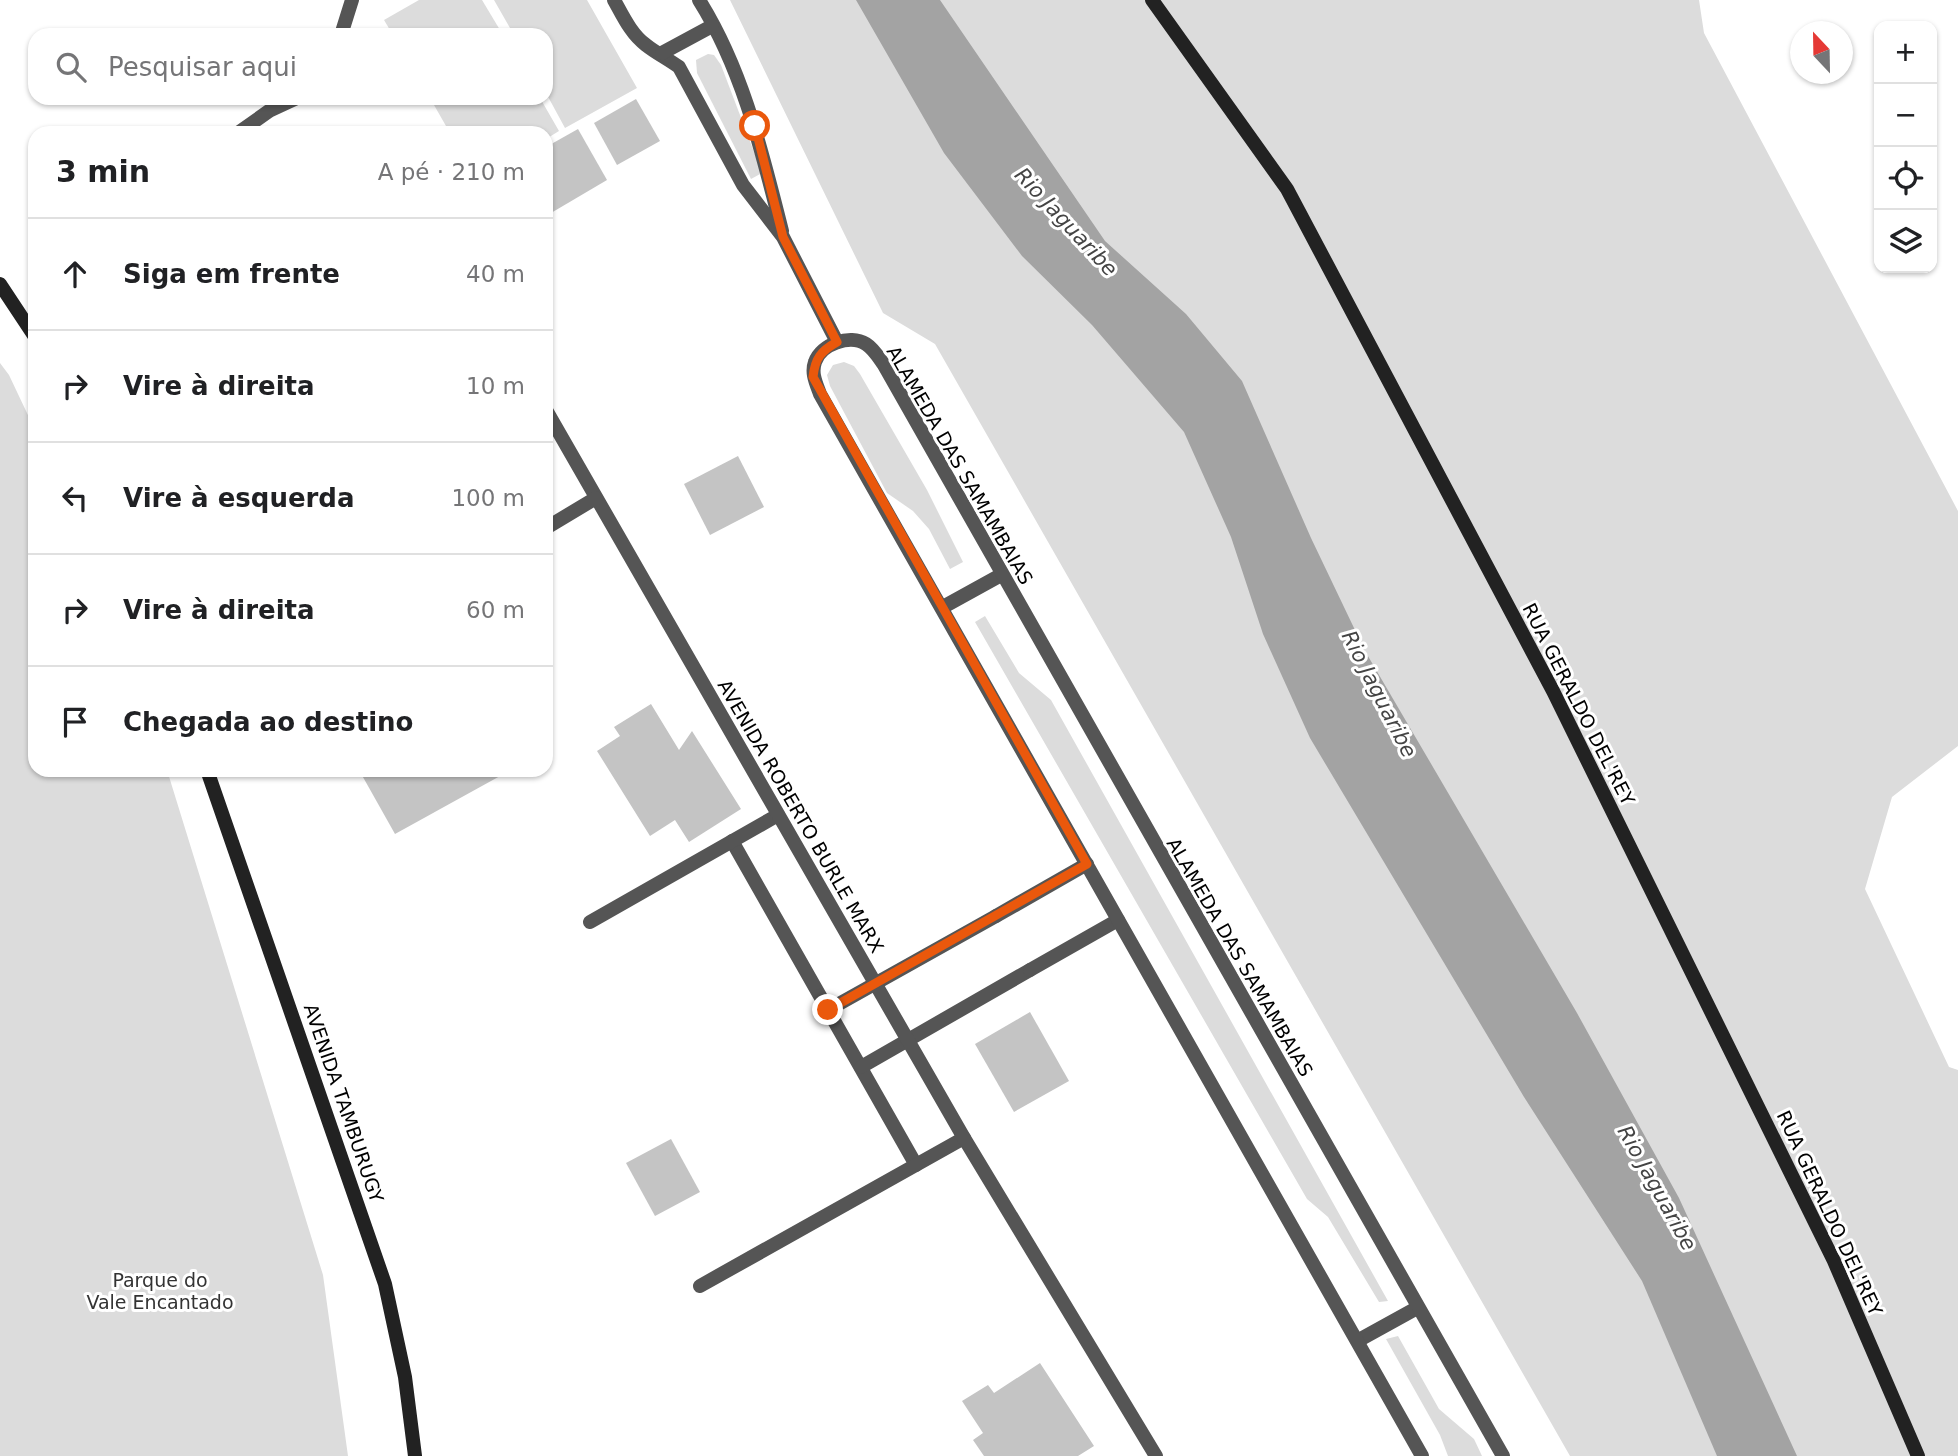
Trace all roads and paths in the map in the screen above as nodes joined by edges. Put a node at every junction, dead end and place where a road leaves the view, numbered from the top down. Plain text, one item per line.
1 (352, 0) edge
2 (614, 0) edge
3 (699, 0) edge
4 (1152, 0) edge
5 (712, 26) junction
6 (343, 28) edge
7 (662, 53) junction
8 (282, 105) edge
9 (247, 126) edge
10 (783, 237) junction
11 (0, 284) edge
12 (28, 326) edge
13 (837, 342) junction
14 (553, 422) edge
15 (596, 498) junction
16 (553, 524) edge
17 (1001, 575) junction
18 (943, 607) junction
19 (209, 777) edge
20 (778, 815) junction
21 (732, 841) junction
22 (1087, 864) junction
23 (1118, 920) junction
24 (590, 922) dead end
25 (875, 983) junction
26 (828, 1010) junction
27 (908, 1041) junction
28 (861, 1067) junction
29 (964, 1138) junction
30 (916, 1165) junction
31 (700, 1286) dead end
32 (1417, 1308) junction
33 (1359, 1340) junction
34 (415, 1456) edge
35 (1156, 1456) edge
36 (1422, 1456) edge
37 (1503, 1456) edge
38 (1918, 1456) edge

1 - 6 street
2 - 7 street
3 - 5 street
4 - 38 main road, RUA GERALDO DEL'REY
5 - 7 street
5 - 10 street
7 - 10 street
8 - 9 street
10 - 13 street
11 - 12 main road
13 - 17 street, ALAMEDA DAS SAMAMBAIAS
13 - 18 street
14 - 15 street, AVENIDA ROBERTO BURLE MARX
15 - 16 street
15 - 20 street, AVENIDA ROBERTO BURLE MARX
17 - 18 street
17 - 32 street, ALAMEDA DAS SAMAMBAIAS
18 - 22 street
19 - 34 main road, AVENIDA TAMBURUGY
20 - 21 street
20 - 25 street, AVENIDA ROBERTO BURLE MARX
21 - 24 street
21 - 26 street
22 - 23 street
22 - 25 street
23 - 27 street
23 - 33 street
25 - 26 street
25 - 27 street, AVENIDA ROBERTO BURLE MARX
26 - 28 street
27 - 28 street
27 - 29 street, AVENIDA ROBERTO BURLE MARX
28 - 30 street
29 - 30 street
29 - 35 street, AVENIDA ROBERTO BURLE MARX
30 - 31 street
32 - 33 street
32 - 37 street, ALAMEDA DAS SAMAMBAIAS
33 - 36 street

